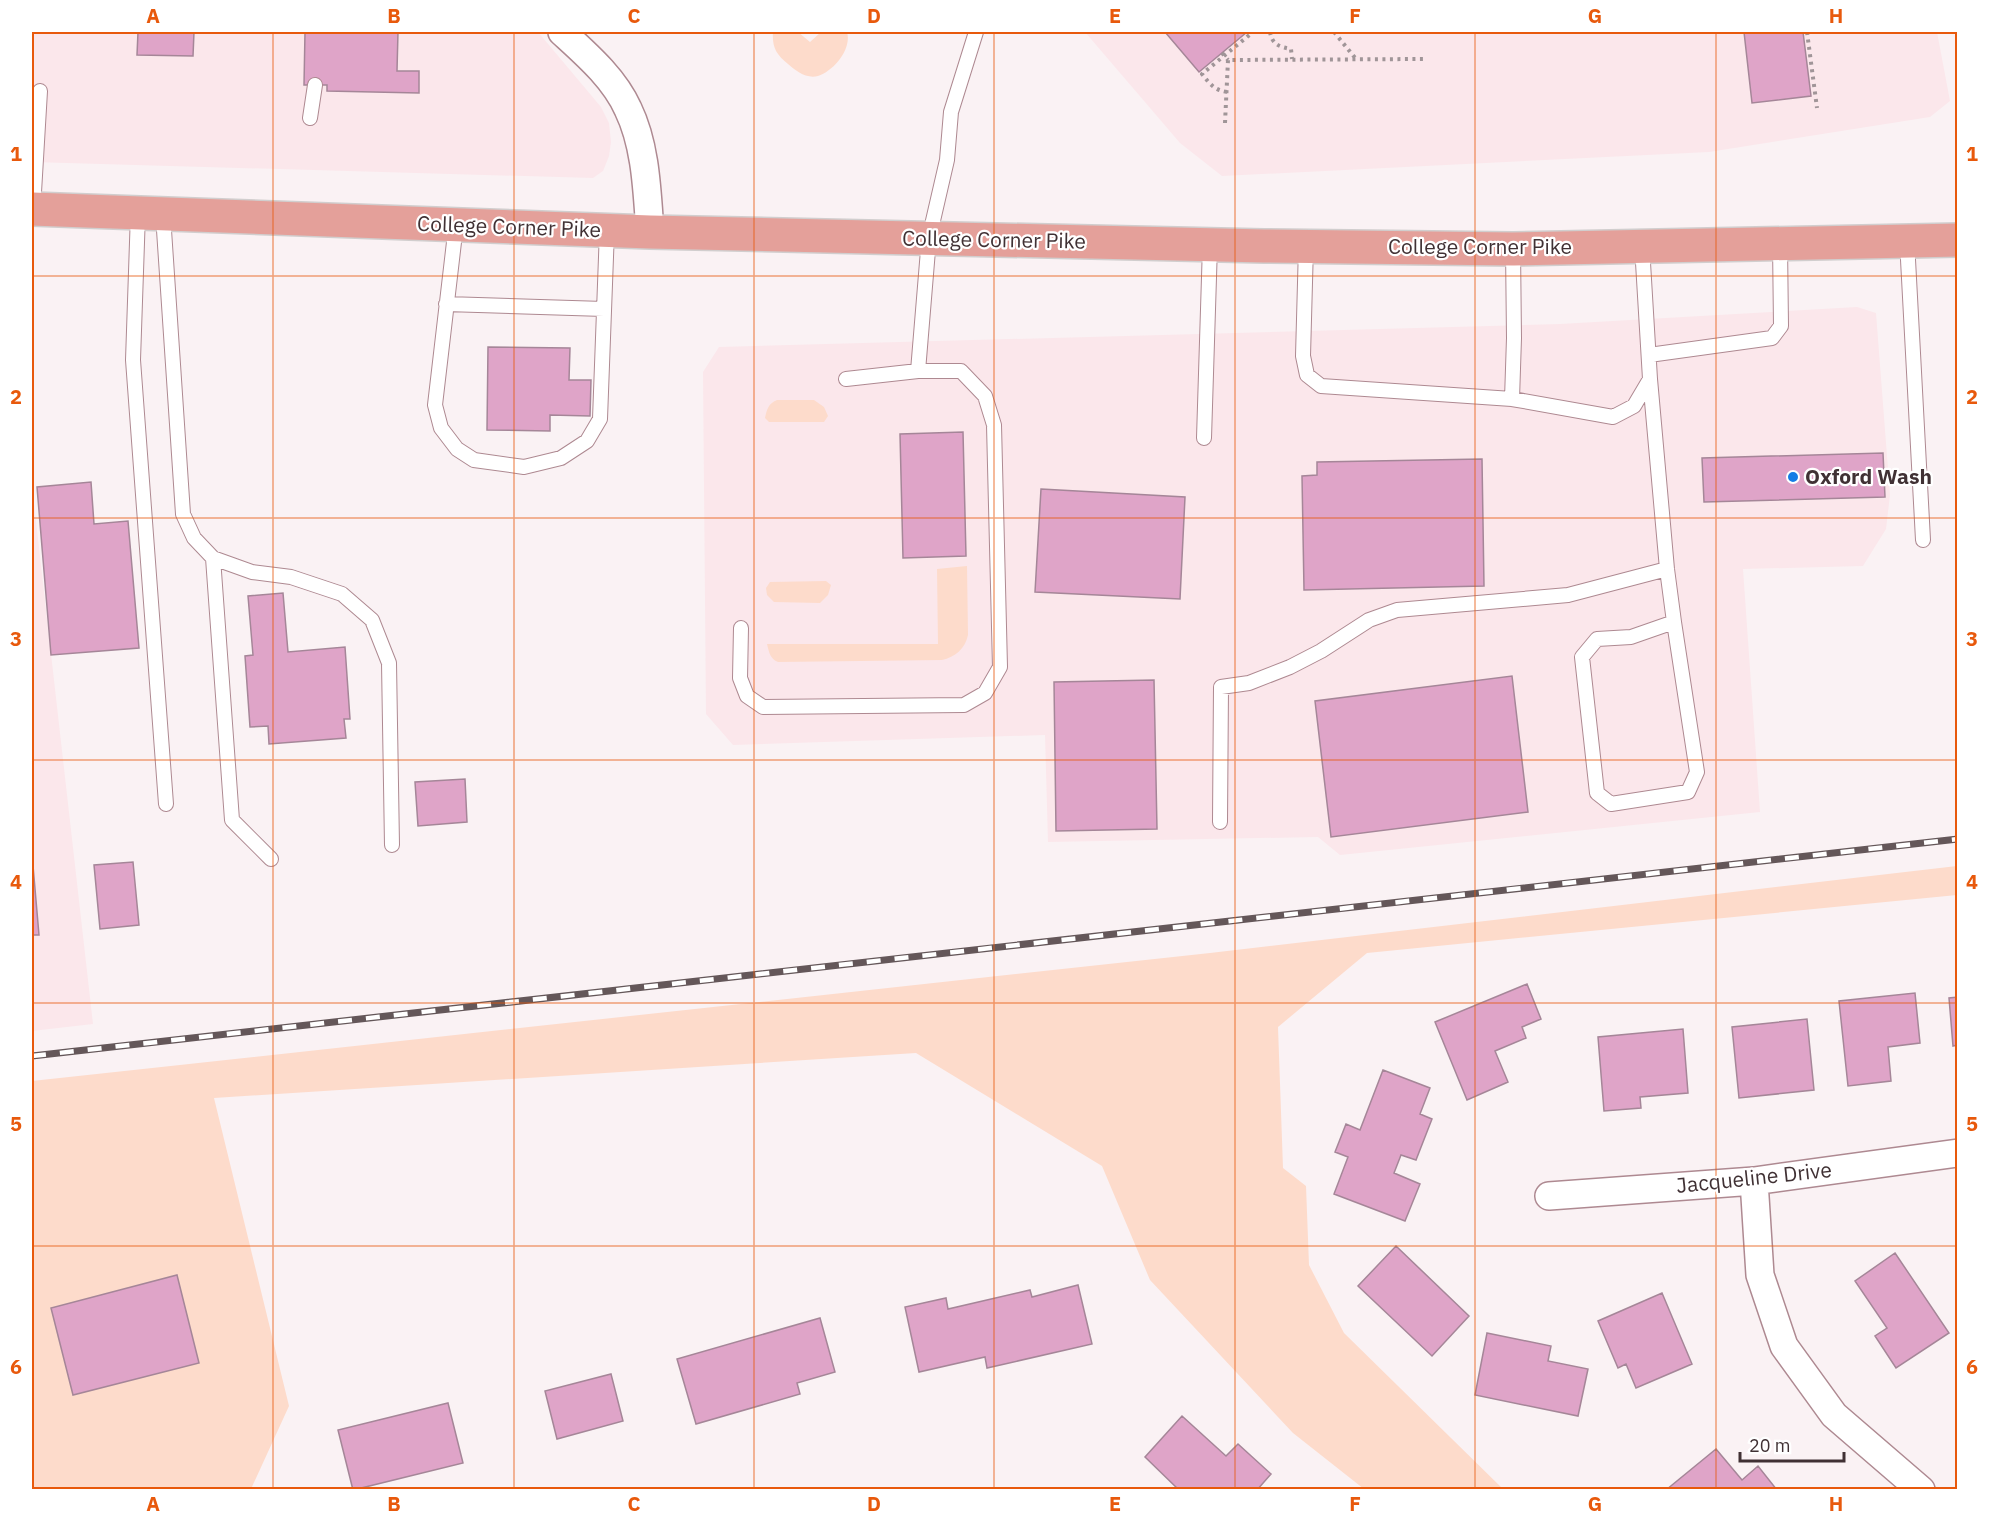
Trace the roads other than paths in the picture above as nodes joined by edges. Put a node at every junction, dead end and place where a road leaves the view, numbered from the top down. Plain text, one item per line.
1 (976, 32) edge
2 (567, 33) edge
3 (315, 85) dead end
4 (40, 91) dead end
5 (310, 118) dead end
6 (32, 209) edge
7 (150, 214) junction
8 (456, 225) junction
9 (608, 230) junction
10 (650, 232) junction
11 (929, 238) junction
12 (1958, 240) edge
13 (1907, 241) junction
14 (1780, 244) junction
15 (1210, 245) junction
16 (1306, 246) junction
17 (1642, 246) junction
18 (1513, 249) junction
19 (447, 304) junction
20 (604, 309) junction
21 (1648, 355) junction
22 (918, 371) junction
23 (846, 379) dead end
24 (1650, 379) junction
25 (1512, 399) junction
26 (1204, 438) dead end
27 (1923, 540) dead end
28 (213, 558) junction
29 (1667, 569) junction
30 (1674, 622) junction
31 (741, 628) dead end
32 (166, 804) dead end
33 (1220, 822) dead end
34 (392, 845) dead end
35 (271, 859) dead end
36 (1958, 1153) edge
37 (1754, 1181) junction
38 (1550, 1196) dead end
39 (1921, 1490) edge

1 - 11 lane
2 - 10 street
3 - 5 lane
4 - 6 lane
6 - 7 highway, College Corner Pike
7 - 8 highway, College Corner Pike
7 - 28 lane
7 - 32 lane
8 - 9 highway, College Corner Pike
8 - 19 lane
9 - 10 highway, College Corner Pike
9 - 20 lane
10 - 11 highway, College Corner Pike
11 - 15 highway, College Corner Pike
11 - 22 lane
12 - 13 highway, College Corner Pike
13 - 14 highway, College Corner Pike
13 - 27 lane
14 - 17 highway, College Corner Pike
14 - 21 lane
15 - 16 highway, College Corner Pike
15 - 26 lane
16 - 18 highway, College Corner Pike
16 - 25 lane
17 - 18 highway, College Corner Pike
17 - 21 lane
18 - 25 lane
19 - 20 lane
19 - 20 lane
21 - 24 lane
22 - 23 lane
22 - 31 lane
24 - 25 lane
24 - 29 lane
28 - 34 lane
28 - 35 lane
29 - 30 lane
29 - 33 lane
30 - 30 lane
36 - 37 street, Jacqueline Drive
37 - 38 street, Jacqueline Drive
37 - 39 street

